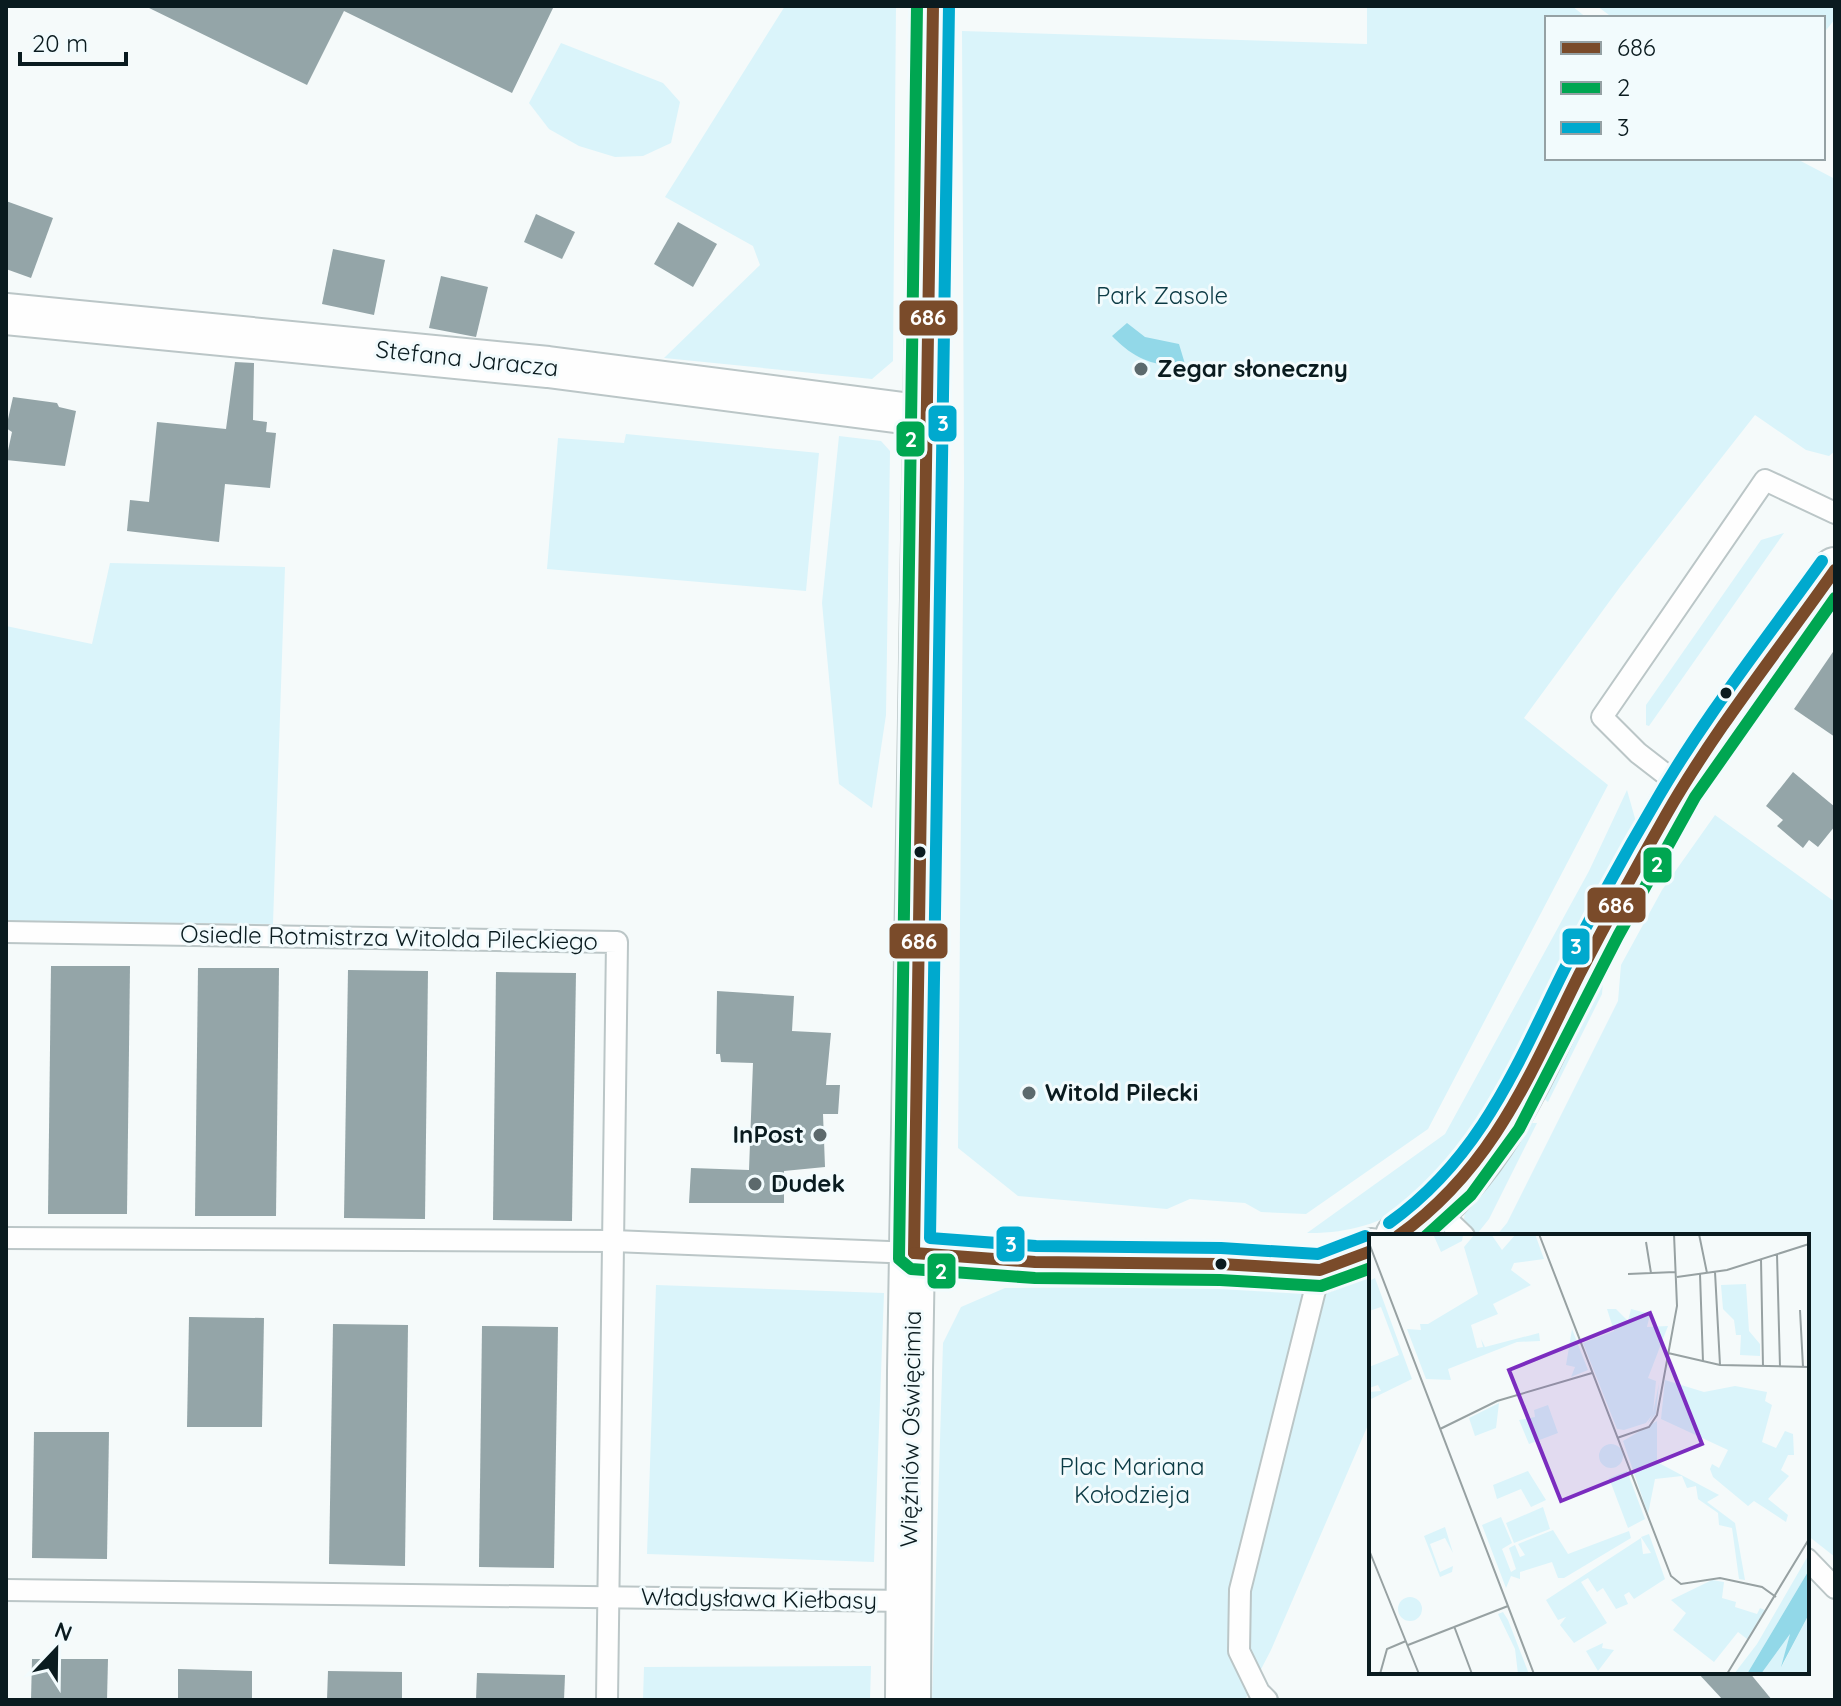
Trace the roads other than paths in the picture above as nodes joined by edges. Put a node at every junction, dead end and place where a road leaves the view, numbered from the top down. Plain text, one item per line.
1 (933, 6) edge
2 (6, 314) edge
3 (926, 416) junction
4 (1835, 513) edge
5 (1835, 570) edge
6 (1682, 787) junction
7 (6, 932) edge
8 (1450, 1223) edge
9 (1406, 1234) edge
10 (6, 1238) edge
11 (613, 1241) junction
12 (1369, 1252) edge
13 (914, 1253) junction
14 (1320, 1270) junction
15 (1809, 1561) edge
16 (1835, 1588) edge
17 (6, 1590) edge
18 (609, 1598) junction
19 (910, 1601) junction
20 (607, 1700) edge
21 (908, 1700) edge
22 (1267, 1700) edge

1 - 3 street, Więźniów Oświęcimia
2 - 3 street, Stefana Jaracza
3 - 13 street, Więźniów Oświęcimia
4 - 6 lane
5 - 6 street
6 - 8 street
7 - 11 lane, Osiedle Rotmistrza Witolda Pileckiego
8 - 9 street
10 - 11 lane
11 - 13 lane
11 - 18 lane, Osiedle Rotmistrza Witolda Pileckiego
12 - 14 street
13 - 14 street
13 - 19 street, Więźniów Oświęcimia
14 - 22 lane
15 - 16 lane
17 - 18 lane
18 - 19 lane, Władysława Kiełbasy
18 - 20 lane, Osiedle Rotmistrza Witolda Pileckiego
19 - 21 street, Więźniów Oświęcimia

